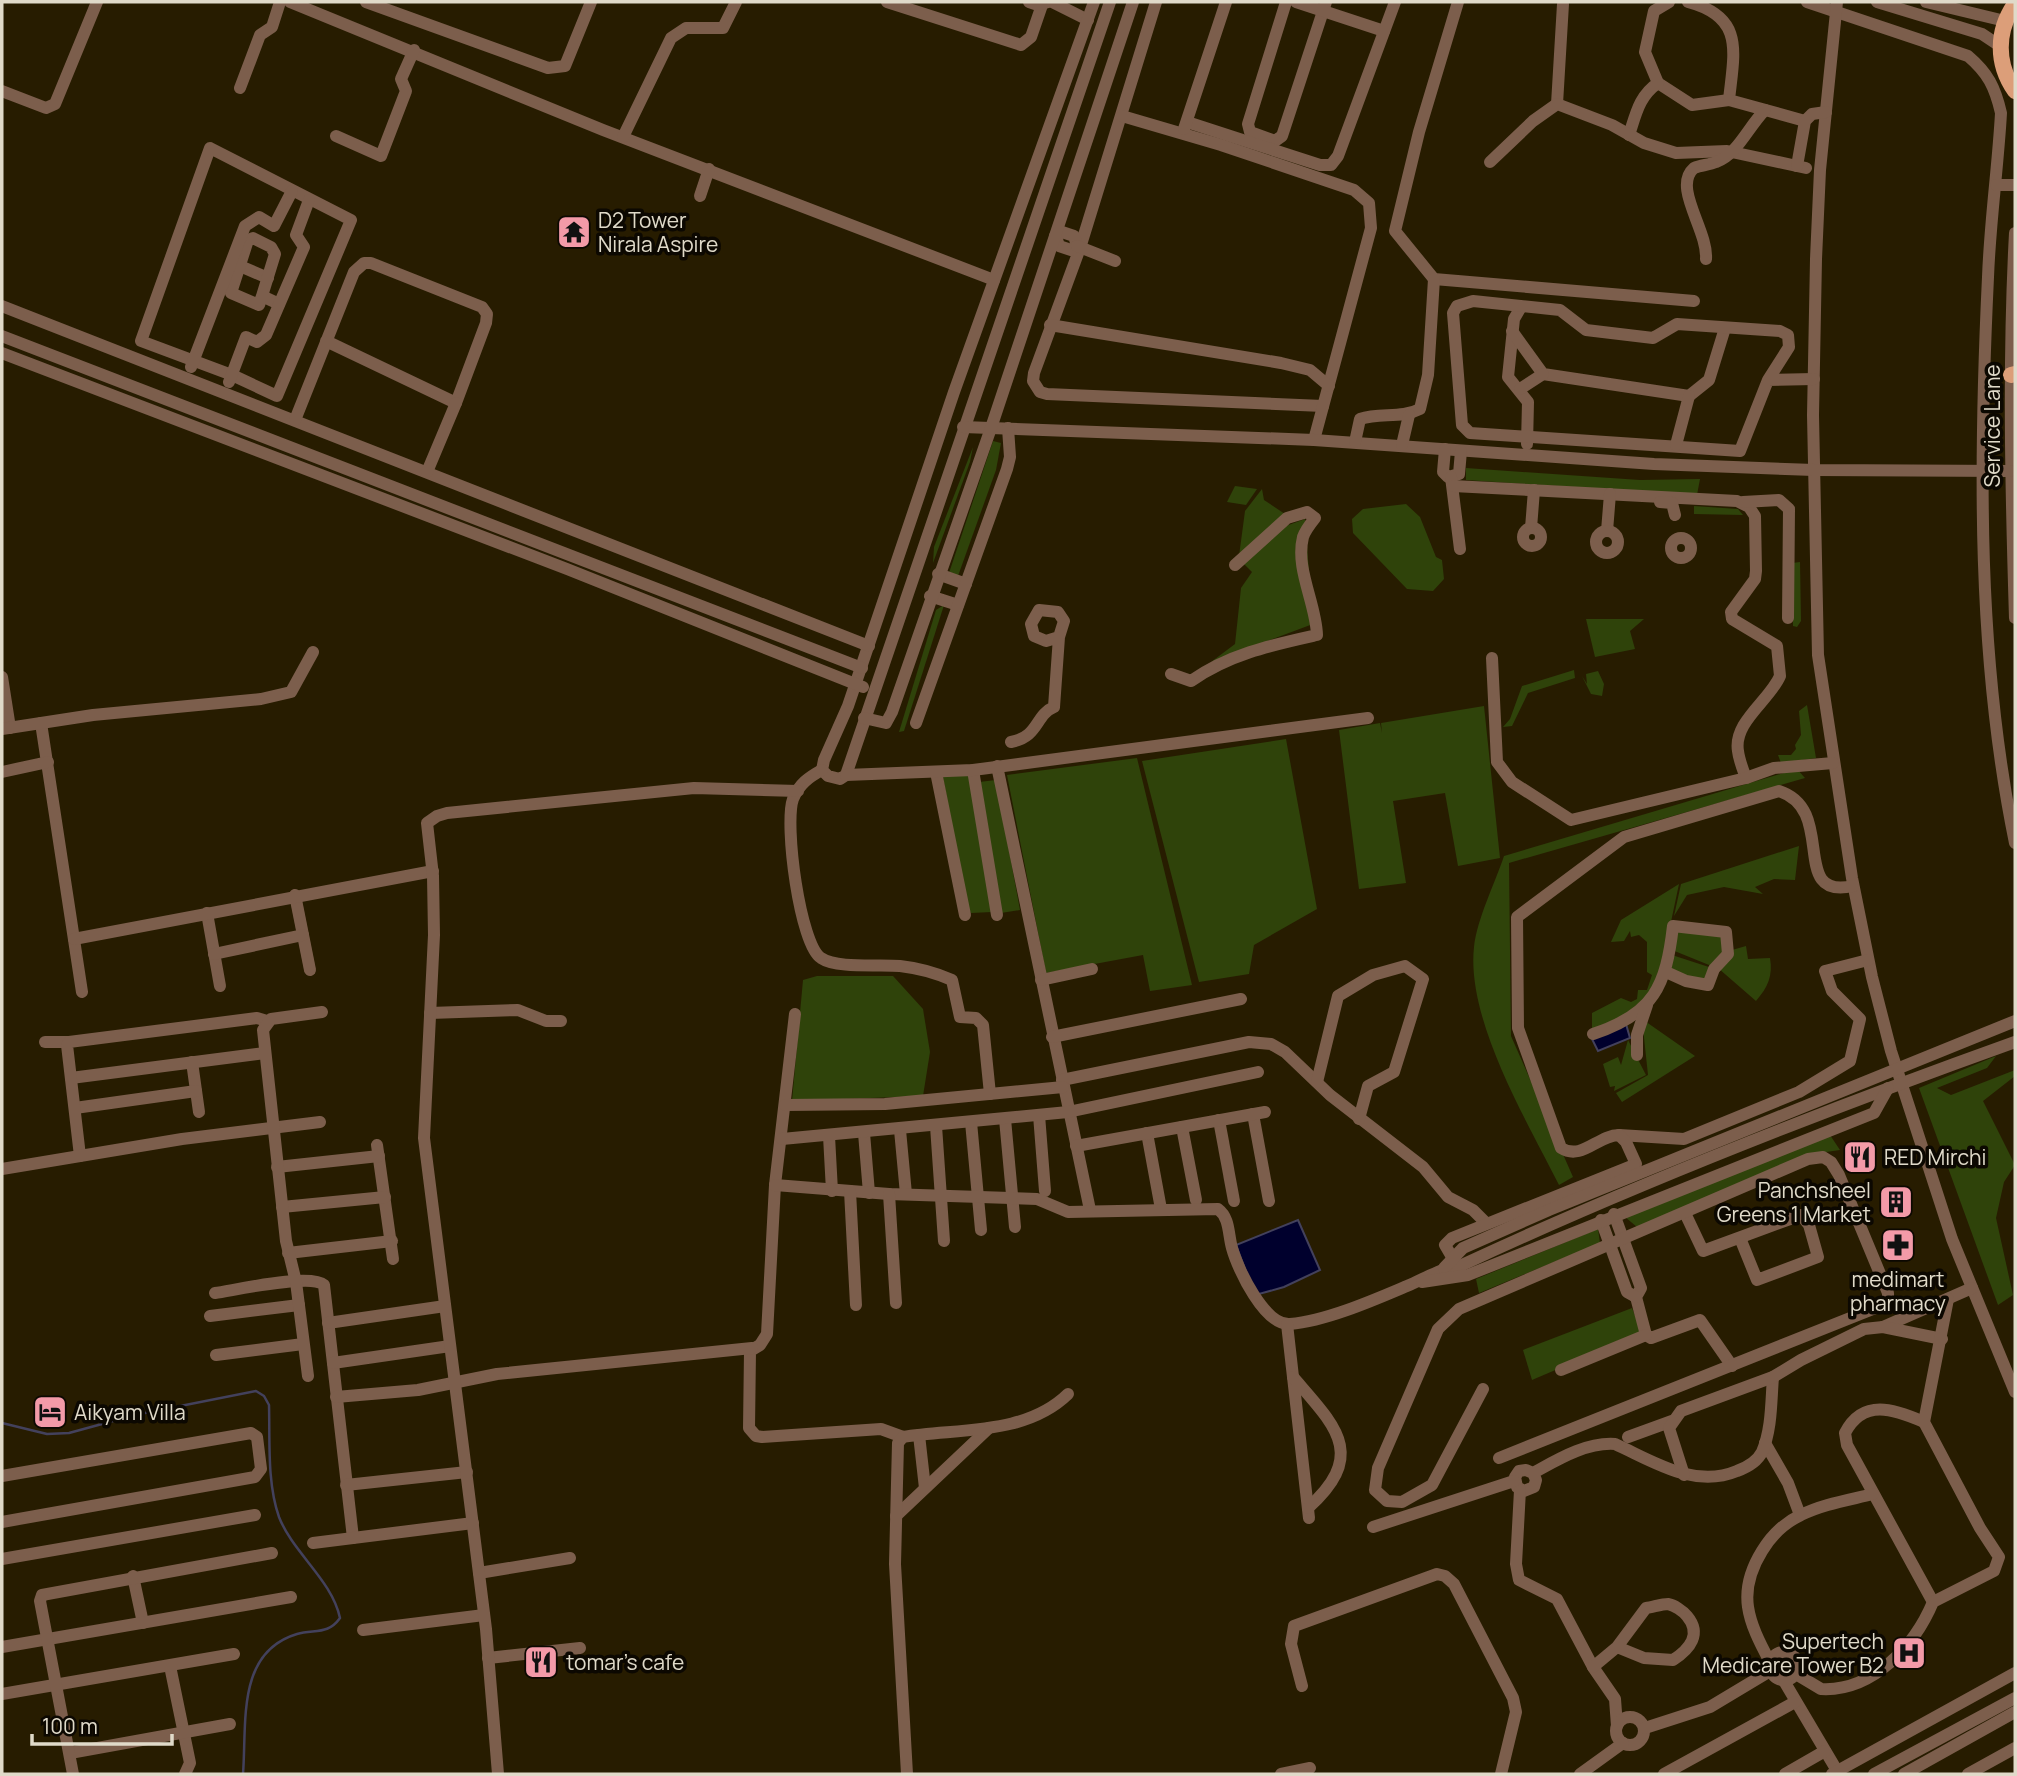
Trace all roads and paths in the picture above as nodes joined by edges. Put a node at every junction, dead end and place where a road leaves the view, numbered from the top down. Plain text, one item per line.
1 (97, 2) edge
2 (280, 2) edge
3 (290, 2) edge
4 (591, 2) edge
5 (736, 2) edge
6 (887, 2) edge
7 (1029, 2) edge
8 (1110, 2) edge
9 (1133, 2) edge
10 (1156, 2) edge
11 (1226, 2) edge
12 (1286, 2) edge
13 (1296, 2) edge
14 (1395, 2) edge
15 (1458, 2) edge
16 (1669, 2) edge
17 (1688, 2) edge
18 (1807, 2) edge
19 (1877, 2) edge
20 (1926, 2) edge
21 (1047, 3) edge
22 (1090, 3) edge
23 (378, 4) edge
24 (1563, 4) dead end
25 (2013, 4) edge
26 (1324, 7) edge
27 (1838, 7) edge
28 (1088, 20) junction
29 (2005, 21) junction
30 (1384, 31) junction
31 (2000, 46) junction
32 (414, 50) junction
33 (1658, 83) junction
34 (240, 88) dead end
35 (2, 91) edge
36 (2015, 91) edge
37 (1729, 100) junction
38 (1557, 104) junction
39 (1765, 110) junction
40 (1826, 112) junction
41 (1122, 116) junction
42 (1805, 121) junction
43 (1185, 127) junction
44 (1629, 135) junction
45 (336, 136) dead end
46 (623, 137) junction
47 (1734, 152) junction
48 (1490, 162) dead end
49 (709, 169) junction
50 (1996, 185) junction
51 (2015, 185) edge
52 (1027, 189) junction
53 (292, 191) junction
54 (700, 196) dead end
55 (1042, 197) junction
56 (309, 200) junction
57 (274, 226) junction
58 (2015, 233) edge
59 (296, 235) junction
60 (1055, 236) junction
61 (1079, 247) junction
62 (1706, 259) dead end
63 (1115, 261) dead end
64 (240, 266) junction
65 (268, 278) junction
66 (1434, 279) junction
67 (994, 280) junction
68 (262, 296) junction
69 (1695, 301) dead end
70 (279, 304) junction
71 (2, 306) edge
72 (1521, 307) junction
73 (1050, 326) junction
74 (1726, 328) junction
75 (1512, 331) junction
76 (2, 336) edge
77 (326, 341) junction
78 (2, 353) edge
79 (193, 362) junction
80 (232, 374) junction
81 (1542, 374) junction
82 (2013, 374) edge
83 (187, 378) junction
84 (1814, 379) junction
85 (1768, 380) junction
86 (1329, 386) junction
87 (1520, 389) junction
88 (225, 393) junction
89 (1689, 396) junction
90 (456, 402) junction
91 (1323, 406) junction
92 (1409, 415) junction
93 (295, 420) junction
94 (963, 427) junction
95 (991, 428) junction
96 (1008, 428) junction
97 (1528, 437) junction
98 (1314, 440) junction
99 (1355, 442) junction
100 (1402, 445) junction
101 (1676, 445) junction
102 (1445, 449) junction
103 (1461, 451) junction
104 (1525, 455) junction
105 (1814, 470) junction
106 (1984, 470) junction
107 (2010, 471) junction
108 (427, 472) junction
109 (1452, 482) junction
110 (1536, 496) junction
111 (1610, 497) junction
112 (1683, 498) junction
113 (1743, 502) junction
114 (1675, 515) dead end
115 (1531, 528) dead end
116 (1608, 531) dead end
117 (1680, 538) dead end
118 (1460, 549) dead end
119 (1235, 565) dead end
120 (911, 580) junction
121 (965, 584) junction
122 (716, 585) junction
123 (934, 585) junction
124 (958, 605) junction
125 (708, 609) junction
126 (1788, 618) dead end
127 (2015, 618) edge
128 (1059, 637) dead end
129 (869, 646) junction
130 (313, 652) dead end
131 (1492, 658) dead end
132 (862, 668) junction
133 (1171, 674) dead end
134 (2, 677) edge
135 (856, 684) junction
136 (873, 691) junction
137 (864, 718) junction
138 (1368, 718) dead end
139 (41, 723) junction
140 (916, 723) dead end
141 (6, 729) edge
142 (1011, 742) dead end
143 (47, 762) junction
144 (1833, 763) junction
145 (998, 766) junction
146 (822, 770) junction
147 (973, 770) junction
148 (2, 772) edge
149 (936, 772) junction
150 (846, 775) junction
151 (1746, 778) junction
152 (798, 791) junction
153 (2015, 843) edge
154 (433, 871) junction
155 (1853, 886) junction
156 (295, 895) junction
157 (206, 913) junction
158 (965, 915) dead end
159 (997, 915) dead end
160 (303, 935) junction
161 (74, 939) junction
162 (214, 954) junction
163 (1868, 960) junction
164 (1092, 969) dead end
165 (310, 970) dead end
166 (1666, 972) junction
167 (1041, 979) junction
168 (220, 986) dead end
169 (82, 992) dead end
170 (1241, 999) dead end
171 (1651, 1000) junction
172 (322, 1012) dead end
173 (430, 1013) junction
174 (795, 1014) dead end
175 (267, 1021) junction
176 (561, 1021) dead end
177 (2015, 1021) edge
178 (1593, 1034) dead end
179 (1052, 1037) junction
180 (45, 1042) dead end
181 (69, 1042) junction
182 (2015, 1042) edge
183 (265, 1053) junction
184 (1637, 1055) dead end
185 (192, 1062) junction
186 (1896, 1065) junction
187 (1258, 1072) dead end
188 (71, 1078) junction
189 (1317, 1083) junction
190 (1062, 1084) junction
191 (1895, 1085) junction
192 (196, 1091) junction
193 (990, 1094) junction
194 (785, 1105) junction
195 (75, 1108) junction
196 (199, 1112) dead end
197 (1069, 1112) junction
198 (1039, 1115) junction
199 (1005, 1119) junction
200 (1360, 1119) junction
201 (1219, 1120) junction
202 (320, 1122) dead end
203 (971, 1122) junction
204 (936, 1126) junction
205 (273, 1127) junction
206 (1182, 1127) junction
207 (900, 1130) junction
208 (864, 1133) junction
209 (1147, 1133) junction
210 (1619, 1135) junction
211 (829, 1136) junction
212 (782, 1139) junction
213 (1076, 1146) junction
214 (80, 1156) junction
215 (1636, 1164) junction
216 (277, 1167) junction
217 (2, 1169) edge
218 (775, 1185) junction
219 (832, 1191) junction
220 (850, 1191) junction
221 (1045, 1191) dead end
222 (869, 1193) junction
223 (889, 1194) junction
224 (906, 1194) junction
225 (939, 1194) junction
226 (385, 1197) junction
227 (977, 1197) junction
228 (1011, 1198) junction
229 (1196, 1200) dead end
230 (1234, 1201) dead end
231 (1269, 1201) dead end
232 (282, 1207) junction
233 (1161, 1209) junction
234 (1090, 1210) junction
235 (1685, 1213) junction
236 (1614, 1214) junction
237 (1551, 1216) junction
238 (1601, 1220) junction
239 (1486, 1223) junction
240 (1015, 1227) dead end
241 (981, 1230) dead end
242 (1740, 1238) junction
243 (392, 1241) junction
244 (944, 1241) dead end
245 (1616, 1242) junction
246 (288, 1252) junction
247 (393, 1259) dead end
248 (1448, 1262) junction
249 (296, 1282) junction
250 (1415, 1283) junction
251 (1972, 1288) junction
252 (215, 1293) dead end
253 (1948, 1299) junction
254 (896, 1303) dead end
255 (856, 1305) dead end
256 (299, 1306) junction
257 (445, 1307) junction
258 (210, 1316) dead end
259 (328, 1323) junction
260 (1287, 1324) junction
261 (1883, 1327) junction
262 (1646, 1335) junction
263 (1942, 1339) junction
264 (303, 1344) junction
265 (450, 1346) junction
266 (752, 1348) junction
267 (216, 1355) dead end
268 (333, 1363) junction
269 (1732, 1366) junction
270 (1561, 1370) dead end
271 (308, 1376) dead end
272 (1293, 1377) junction
273 (1773, 1377) junction
274 (456, 1383) junction
275 (1483, 1389) dead end
276 (2015, 1392) edge
277 (1068, 1394) dead end
278 (336, 1397) junction
279 (1671, 1421) junction
280 (1924, 1422) junction
281 (989, 1428) junction
282 (919, 1435) junction
283 (903, 1437) junction
284 (1628, 1437) dead end
285 (1765, 1443) junction
286 (1499, 1458) dead end
287 (467, 1472) junction
288 (1684, 1475) junction
289 (2, 1476) edge
290 (346, 1485) junction
291 (1517, 1485) junction
292 (925, 1488) junction
293 (1873, 1494) junction
294 (255, 1514) dead end
295 (1800, 1515) junction
296 (896, 1516) junction
297 (2, 1522) edge
298 (473, 1523) junction
299 (1373, 1527) dead end
300 (353, 1538) junction
301 (313, 1543) dead end
302 (272, 1553) dead end
303 (570, 1558) dead end
304 (2, 1559) edge
305 (479, 1573) junction
306 (133, 1576) junction
307 (291, 1597) dead end
308 (1933, 1602) junction
309 (484, 1615) junction
310 (143, 1623) junction
311 (363, 1630) dead end
312 (48, 1638) junction
313 (2, 1647) edge
314 (1617, 1647) junction
315 (580, 1648) dead end
316 (234, 1654) dead end
317 (488, 1658) junction
318 (170, 1665) junction
319 (1770, 1666) junction
320 (1593, 1667) junction
321 (2015, 1673) edge
322 (1796, 1674) junction
323 (1784, 1681) junction
324 (56, 1683) junction
325 (1302, 1686) dead end
326 (2, 1694) edge
327 (2015, 1698) edge
328 (1795, 1702) junction
329 (2015, 1712) edge
330 (230, 1724) dead end
331 (1616, 1726) junction
332 (1645, 1728) junction
333 (185, 1732) junction
334 (1623, 1743) junction
335 (2015, 1748) edge
336 (1825, 1751) junction
337 (70, 1753) junction
338 (1310, 1768) dead end
339 (1836, 1773) edge
340 (73, 1774) edge
341 (185, 1774) edge
342 (498, 1774) edge
343 (906, 1774) edge
344 (1281, 1774) edge
345 (1500, 1774) edge
346 (1580, 1774) edge
347 (1664, 1774) edge
348 (1785, 1774) edge
349 (1874, 1774) edge
350 (1904, 1774) edge
351 (1968, 1774) edge

1 - 35 street
2 - 34 street
3 - 32 street
4 - 23 street
5 - 46 street
6 - 21 street
7 - 21 street
8 - 55 street
9 - 60 street
10 - 41 street
11 - 43 street
12 - 26 street
13 - 26 street
14 - 30 street
15 - 66 street
16 - 33 street
17 - 37 street
18 - 27 street
19 - 31 street
20 - 29 street
21 - 28 street
22 - 28 street
24 - 38 street
25 - 29 main road
26 - 30 street
27 - 40 street
27 - 50 street
28 - 52 street
29 - 31 main road
30 - 43 street
31 - 36 main road
32 - 45 street
32 - 46 street
33 - 37 street
33 - 44 street
37 - 39 street
38 - 44 street
38 - 48 street
39 - 42 street
39 - 47 street
40 - 42 street
40 - 84 street
41 - 43 street
41 - 61 street
42 - 47 street
43 - 86 street
44 - 47 street
46 - 49 street
47 - 62 street
49 - 54 street
49 - 67 street
50 - 51 street
50 - 106 street
52 - 55 street
52 - 67 street
53 - 56 street
53 - 57 street
53 - 79 street
55 - 94 street
56 - 59 street
56 - 80 street
57 - 59 street
57 - 79 street
58 - 82 street, Service Lane
59 - 70 street
60 - 61 street
60 - 95 street
61 - 63 street
61 - 73 street
64 - 65 street
64 - 65 street
64 - 68 street
65 - 68 street
66 - 69 street
66 - 92 street
67 - 129 street
68 - 70 street
70 - 80 street
71 - 83 street
72 - 74 street
72 - 75 street
72 - 97 street
73 - 86 street
73 - 91 street
74 - 85 street
74 - 89 street
75 - 81 street
75 - 87 street
76 - 125 street
77 - 90 street
77 - 90 street
77 - 93 street
78 - 135 street
79 - 80 street
79 - 83 street
80 - 88 street
81 - 87 street
81 - 89 street
82 - 107 street, Service Lane
83 - 88 street
84 - 85 street
84 - 105 street
85 - 101 street
86 - 91 street
87 - 97 street
88 - 93 street
89 - 101 street
90 - 108 street
91 - 98 street
92 - 99 street
92 - 100 street
93 - 108 street
94 - 95 street
94 - 120 street
95 - 96 street
95 - 123 street
96 - 98 street
96 - 121 street
97 - 101 street
97 - 104 street
98 - 99 street
99 - 100 street
100 - 102 street
102 - 103 street
102 - 109 street
103 - 104 street
103 - 109 street
104 - 105 street
105 - 106 street
105 - 144 street
106 - 107 street
106 - 153 street
107 - 127 street, Service Lane
108 - 122 street
109 - 110 street
109 - 118 street
110 - 111 street
110 - 115 street
111 - 112 street
111 - 114 street
111 - 116 street
112 - 113 street
112 - 117 street
113 - 126 street
113 - 151 street
119 - 133 street
120 - 123 street
120 - 136 street
121 - 123 street
121 - 124 street
122 - 125 street
122 - 129 street
123 - 124 street
123 - 137 street
124 - 140 street
125 - 132 street
128 - 142 street
129 - 132 street
130 - 139 street
131 - 151 street
132 - 135 street
134 - 141 street
135 - 136 street
135 - 146 street
136 - 137 street
137 - 150 street
138 - 145 street
139 - 141 street
139 - 143 street
143 - 148 street
143 - 161 street
144 - 151 street
144 - 155 street
145 - 147 street
145 - 167 street
146 - 150 street
146 - 152 street
147 - 149 street
147 - 159 street
149 - 150 street
149 - 158 street
152 - 154 street
152 - 193 street
154 - 156 street
154 - 173 street
155 - 163 street
155 - 210 street
156 - 157 street
156 - 160 street
157 - 161 street
157 - 162 street
160 - 162 street
160 - 165 street
161 - 169 street
162 - 168 street
163 - 186 street
163 - 210 street
164 - 167 street
166 - 166 street
166 - 171 street
167 - 179 street
170 - 179 street
171 - 178 street
171 - 184 street
172 - 175 street
173 - 176 street
173 - 257 street
174 - 194 street
175 - 181 street
175 - 183 street
177 - 186 street
179 - 190 street
180 - 181 street
181 - 188 street
182 - 191 street
183 - 185 street
183 - 205 street
185 - 188 street
185 - 192 street
186 - 191 street
186 - 215 street
186 - 237 street
187 - 197 street
188 - 195 street
189 - 190 street
189 - 200 street
189 - 200 street
190 - 193 street
190 - 197 street
191 - 236 street
191 - 237 street
191 - 251 street
192 - 195 street
192 - 196 street
193 - 194 street
194 - 212 street
195 - 214 street
197 - 198 street
197 - 213 street
198 - 199 street
198 - 221 street
199 - 203 street
199 - 228 street
200 - 239 street
201 - 206 street
201 - 230 street
201 - 231 street
202 - 205 street
203 - 204 street
203 - 227 street
204 - 207 street
204 - 225 street
205 - 214 street
205 - 216 street
206 - 209 street
206 - 229 street
207 - 208 street
207 - 224 street
208 - 211 street
208 - 222 street
209 - 213 street
209 - 233 street
210 - 215 street
211 - 212 street
211 - 219 street
212 - 218 street
213 - 234 street
214 - 217 street
215 - 239 street
216 - 226 street
216 - 232 street
218 - 219 street
218 - 266 street
219 - 220 street
220 - 222 street
220 - 255 street
222 - 223 street
223 - 224 street
223 - 254 street
224 - 225 street
225 - 227 street
225 - 244 street
226 - 232 street
226 - 243 street
227 - 228 street
227 - 241 street
228 - 234 street
228 - 240 street
232 - 246 street
233 - 234 street
233 - 260 street
235 - 242 street
235 - 245 street
235 - 269 street
236 - 238 street
236 - 245 street
237 - 248 street
238 - 245 street
238 - 250 street
239 - 248 street
242 - 242 street
243 - 246 street
243 - 247 street
245 - 262 street
245 - 275 street
246 - 249 street
248 - 250 street
249 - 252 street
249 - 256 street
249 - 259 street
250 - 260 street
251 - 253 street
251 - 276 street
253 - 261 street
253 - 263 street
256 - 258 street
256 - 264 street
257 - 259 street
257 - 265 street
259 - 268 street
260 - 272 street
261 - 263 street
261 - 273 street
262 - 269 street
262 - 270 street
263 - 280 street
264 - 267 street
264 - 271 street
265 - 268 street
265 - 274 street
266 - 274 street
266 - 283 street
268 - 278 street
269 - 286 street
272 - 272 street
273 - 279 street
273 - 285 street
274 - 278 street
274 - 287 street
277 - 281 street
278 - 290 street
279 - 284 street
279 - 288 street
280 - 293 street
280 - 308 street
281 - 282 street
281 - 292 street
282 - 283 street
282 - 292 street
283 - 296 street
285 - 288 street
285 - 295 street
287 - 290 street
287 - 298 street
288 - 291 street
289 - 297 street
290 - 300 street
291 - 299 street
291 - 320 street
292 - 296 street
293 - 295 street
293 - 308 street
294 - 304 street
295 - 319 street
296 - 343 street
298 - 300 street
298 - 305 street
300 - 301 street
302 - 306 street
303 - 305 street
305 - 309 street
306 - 310 street
306 - 312 street
307 - 310 street
308 - 322 street
309 - 311 street
309 - 317 street
310 - 312 street
312 - 313 street
312 - 324 street
314 - 314 street
314 - 320 street
315 - 317 street
316 - 318 street
317 - 342 street
318 - 324 street
318 - 333 street
319 - 322 street
319 - 323 street
319 - 332 street
320 - 331 street
321 - 339 street
322 - 323 street
323 - 328 street
324 - 326 street
324 - 337 street
325 - 345 street
327 - 349 street
328 - 336 street
328 - 347 street
329 - 350 street
330 - 333 street
331 - 332 street
331 - 334 street
332 - 334 street
333 - 337 street
333 - 341 street
334 - 346 street
335 - 351 street
336 - 339 street
336 - 348 street
337 - 340 street
338 - 344 street

